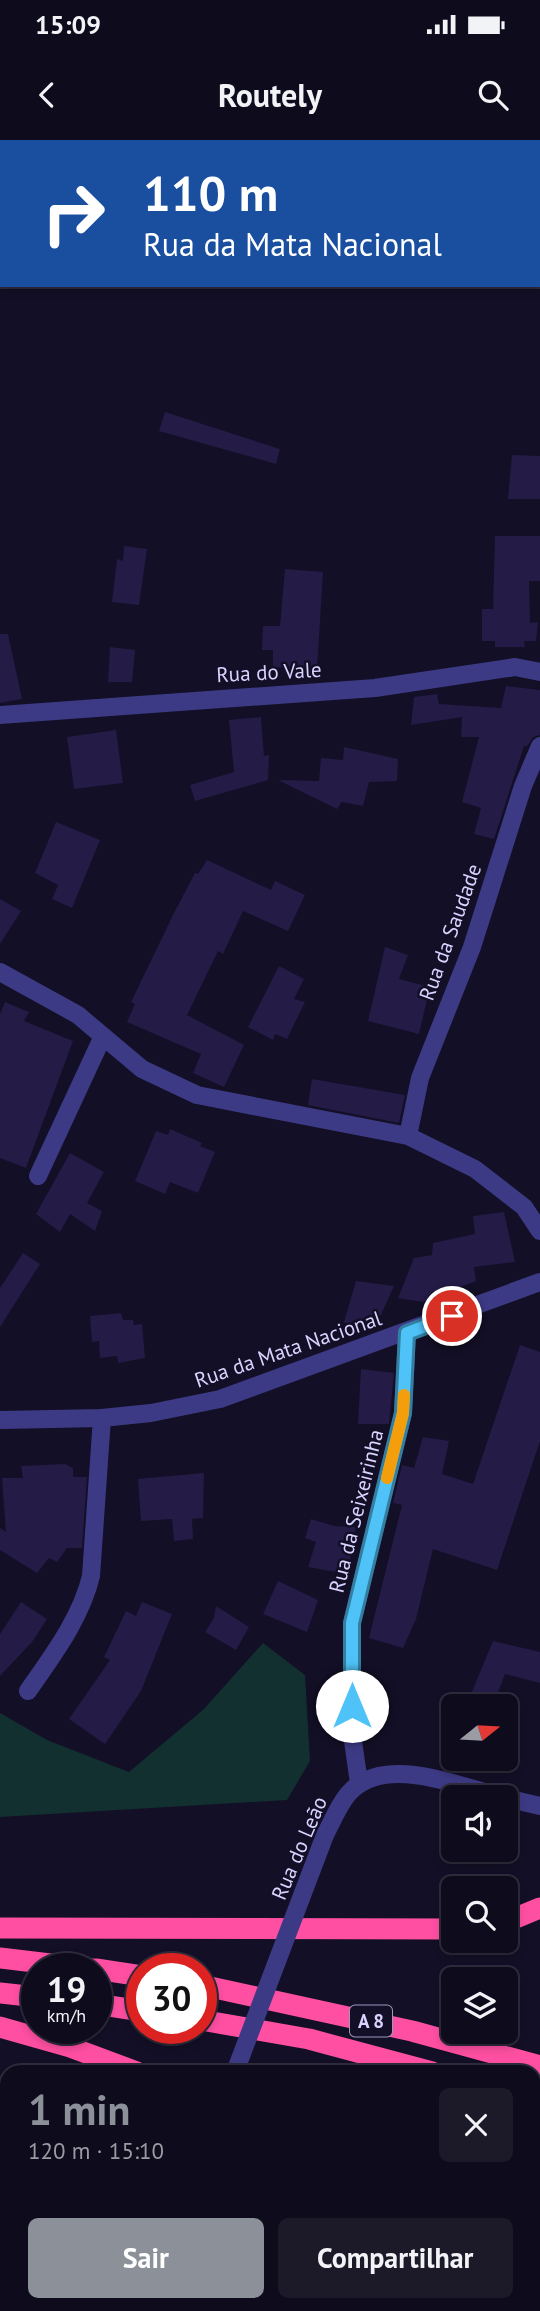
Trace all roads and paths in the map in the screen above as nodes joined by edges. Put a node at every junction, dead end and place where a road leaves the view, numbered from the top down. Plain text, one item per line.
1 (540, 672) edge
2 (0, 715) edge
3 (540, 746) edge
4 (0, 972) edge
5 (103, 1036) junction
6 (408, 1136) junction
7 (38, 1177) dead end
8 (540, 1231) edge
9 (540, 1282) edge
10 (407, 1333) junction
11 (102, 1418) junction
12 (0, 1420) edge
13 (28, 1691) dead end
14 (359, 1783) junction
15 (447, 1785) edge
16 (518, 1801) edge
17 (540, 1806) edge
18 (540, 1908) edge
19 (518, 1917) edge
20 (0, 1928) edge
21 (441, 1929) edge
22 (0, 1958) edge
23 (21, 1960) edge
24 (217, 1988) edge
25 (0, 1993) edge
26 (21, 1995) edge
27 (217, 2023) edge
28 (0, 2027) edge
29 (118, 2065) edge
30 (238, 2065) edge
31 (406, 2065) edge
32 (536, 2065) edge

1 - 2 street, Rua do Vale
3 - 6 street, Rua da Saudade
4 - 5 street
5 - 6 street
5 - 7 street
6 - 8 street
9 - 10 street, Rua da Mata Nacional
10 - 11 street, Rua da Mata Nacional
10 - 14 street, Rua da Seixeirinha
11 - 12 street, Rua da Mata Nacional
11 - 13 street
14 - 15 street
14 - 30 street, Rua do Leão, bridge
16 - 17 street
18 - 19 highway
20 - 21 highway
22 - 23 highway
24 - 32 highway, A 8
25 - 26 highway
27 - 31 highway, A 8
28 - 29 highway

